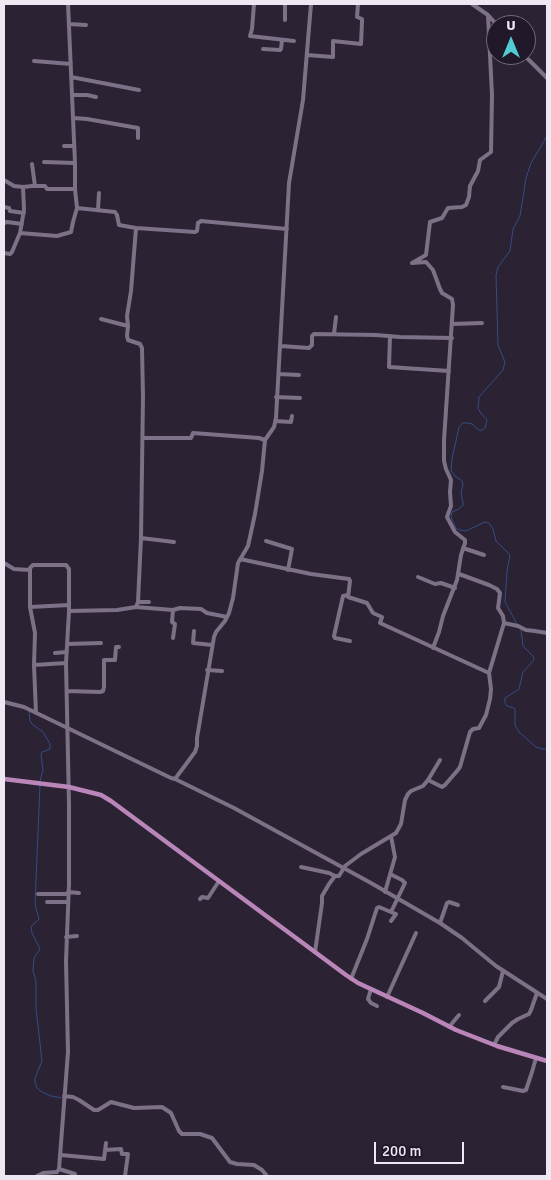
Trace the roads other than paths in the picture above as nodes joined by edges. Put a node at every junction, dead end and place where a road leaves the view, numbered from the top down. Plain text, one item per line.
1 (68, 4) edge
2 (254, 4) edge
3 (285, 4) edge
4 (311, 4) edge
5 (358, 4) edge
6 (472, 4) edge
7 (488, 15) edge
8 (285, 20) dead end
9 (69, 24) junction
10 (86, 25) dead end
11 (282, 40) junction
12 (294, 41) dead end
13 (263, 49) dead end
14 (307, 54) junction
15 (34, 61) dead end
16 (71, 64) junction
17 (490, 65) edge
18 (534, 65) edge
19 (71, 77) junction
20 (547, 78) edge
21 (139, 90) dead end
22 (72, 95) junction
23 (96, 97) dead end
24 (73, 118) junction
25 (138, 138) dead end
26 (64, 146) dead end
27 (74, 146) junction
28 (44, 162) dead end
29 (75, 163) junction
30 (32, 164) dead end
31 (4, 180) edge
32 (35, 186) junction
33 (23, 187) junction
34 (75, 189) junction
35 (99, 193) dead end
36 (4, 207) edge
37 (77, 208) junction
38 (98, 210) junction
39 (24, 213) junction
40 (4, 223) edge
41 (22, 224) junction
42 (136, 228) junction
43 (287, 229) junction
44 (20, 233) junction
45 (4, 253) edge
46 (336, 317) dead end
47 (101, 319) dead end
48 (482, 323) dead end
49 (452, 324) junction
50 (128, 326) junction
51 (334, 334) junction
52 (390, 336) junction
53 (452, 338) junction
54 (280, 346) junction
55 (449, 371) junction
56 (279, 374) junction
57 (300, 375) dead end
58 (276, 397) junction
59 (300, 398) dead end
60 (292, 416) dead end
61 (275, 422) junction
62 (143, 438) junction
63 (265, 440) junction
64 (141, 538) junction
65 (266, 541) dead end
66 (174, 542) dead end
67 (463, 548) junction
68 (484, 555) dead end
69 (240, 559) junction
70 (4, 563) edge
71 (30, 570) junction
72 (288, 570) junction
73 (459, 574) junction
74 (418, 577) dead end
75 (454, 588) junction
76 (348, 595) junction
77 (138, 602) junction
78 (149, 602) dead end
79 (69, 605) junction
80 (30, 607) junction
81 (136, 607) junction
82 (173, 610) junction
83 (69, 611) junction
84 (227, 617) junction
85 (504, 622) junction
86 (194, 631) dead end
87 (547, 634) edge
88 (173, 638) dead end
89 (350, 641) dead end
90 (101, 643) dead end
91 (67, 644) junction
92 (212, 645) junction
93 (119, 647) dead end
94 (433, 648) junction
95 (67, 652) junction
96 (55, 653) dead end
97 (66, 664) junction
98 (34, 665) junction
99 (207, 670) junction
100 (222, 671) dead end
101 (489, 673) junction
102 (67, 691) junction
103 (4, 702) edge
104 (36, 713) junction
105 (68, 729) junction
106 (440, 760) dead end
107 (175, 779) junction
108 (4, 780) edge
109 (428, 780) junction
110 (69, 787) junction
111 (391, 836) junction
112 (301, 866) dead end
113 (344, 869) junction
114 (390, 874) junction
115 (335, 876) junction
116 (219, 881) junction
117 (385, 892) junction
118 (68, 893) junction
119 (79, 893) dead end
120 (38, 894) dead end
121 (200, 899) dead end
122 (398, 899) junction
123 (47, 902) dead end
124 (68, 902) junction
125 (458, 905) dead end
126 (391, 912) junction
127 (391, 921) dead end
128 (440, 923) junction
129 (416, 933) dead end
130 (77, 936) dead end
131 (66, 937) junction
132 (314, 952) junction
133 (504, 971) junction
134 (351, 979) junction
135 (371, 989) junction
136 (537, 993) junction
137 (387, 997) junction
138 (547, 999) edge
139 (484, 1001) dead end
140 (377, 1006) dead end
141 (459, 1015) dead end
142 (449, 1026) junction
143 (494, 1045) junction
144 (536, 1058) junction
145 (547, 1060) edge
146 (503, 1087) dead end
147 (64, 1098) junction
148 (106, 1143) dead end
149 (104, 1150) junction
150 (61, 1155) junction
151 (59, 1169) junction
152 (74, 1174) dead end
153 (37, 1176) edge
154 (125, 1176) edge
155 (268, 1176) edge

1 - 9 street
2 - 11 street
3 - 8 street
4 - 14 street
5 - 14 street
6 - 7 street
9 - 10 street
9 - 16 street
11 - 12 street
11 - 13 street
14 - 43 street
15 - 16 street
16 - 19 street
17 - 49 street
18 - 20 street
19 - 21 street
19 - 22 street
22 - 23 street
22 - 24 street
24 - 25 street
24 - 27 street
26 - 27 street
27 - 29 street
28 - 29 street
29 - 34 street
30 - 32 street
31 - 33 street
32 - 33 street
32 - 34 street
33 - 39 street
34 - 37 street
35 - 38 street
36 - 39 street
37 - 38 street
37 - 44 street
38 - 42 street
39 - 41 street
40 - 41 street
41 - 44 street
42 - 43 street
42 - 50 street
43 - 54 street
44 - 45 street
46 - 51 street
47 - 50 street
48 - 49 street
49 - 53 street
50 - 62 street
51 - 52 street
51 - 54 street
52 - 53 street
52 - 55 street
53 - 55 street
54 - 56 street
55 - 67 street
56 - 57 street
56 - 58 street
58 - 59 street
58 - 61 street
60 - 61 street
61 - 63 street
62 - 63 street
62 - 64 street
63 - 69 street
64 - 66 street
64 - 77 street
65 - 72 street
67 - 68 street
67 - 73 street
69 - 72 street
69 - 84 street
70 - 71 street
71 - 79 street
71 - 80 street
72 - 76 street
73 - 75 street
73 - 85 street
74 - 75 street
75 - 94 street
76 - 89 street
76 - 94 street
77 - 78 street
77 - 81 street
79 - 80 street
79 - 83 street
80 - 98 street
81 - 82 street
81 - 83 street
82 - 84 street
82 - 88 street
83 - 91 street
84 - 92 street
85 - 87 street
85 - 101 street
86 - 92 street
90 - 91 street
91 - 95 street
92 - 99 street
93 - 102 street
94 - 101 street
95 - 96 street
95 - 97 street
97 - 98 street
97 - 102 street
98 - 104 street
99 - 100 street
99 - 107 street
101 - 109 street
102 - 105 street
103 - 104 street
104 - 105 street
105 - 107 street
105 - 110 street
106 - 109 street
107 - 113 street
108 - 110 main road
109 - 111 street
110 - 116 main road
110 - 118 street
111 - 113 street
111 - 114 street
112 - 115 street
113 - 115 street
113 - 117 street
114 - 117 street
114 - 122 street
115 - 132 street
116 - 121 street
116 - 132 main road
117 - 122 street
118 - 119 street
118 - 120 street
118 - 124 street
122 - 126 street
122 - 128 street
123 - 124 street
124 - 131 street
125 - 128 street
126 - 127 street
126 - 134 street
128 - 133 street
129 - 137 street
130 - 131 street
131 - 147 street
132 - 134 main road
133 - 136 street
133 - 139 street
134 - 135 main road
135 - 137 main road
135 - 140 street
136 - 138 street
136 - 143 street
137 - 142 main road
141 - 142 street
142 - 143 main road
143 - 144 main road
144 - 145 main road
144 - 146 street
147 - 150 street
147 - 155 street
148 - 149 street
149 - 150 street
149 - 154 street
150 - 151 street
151 - 152 street
151 - 153 street

